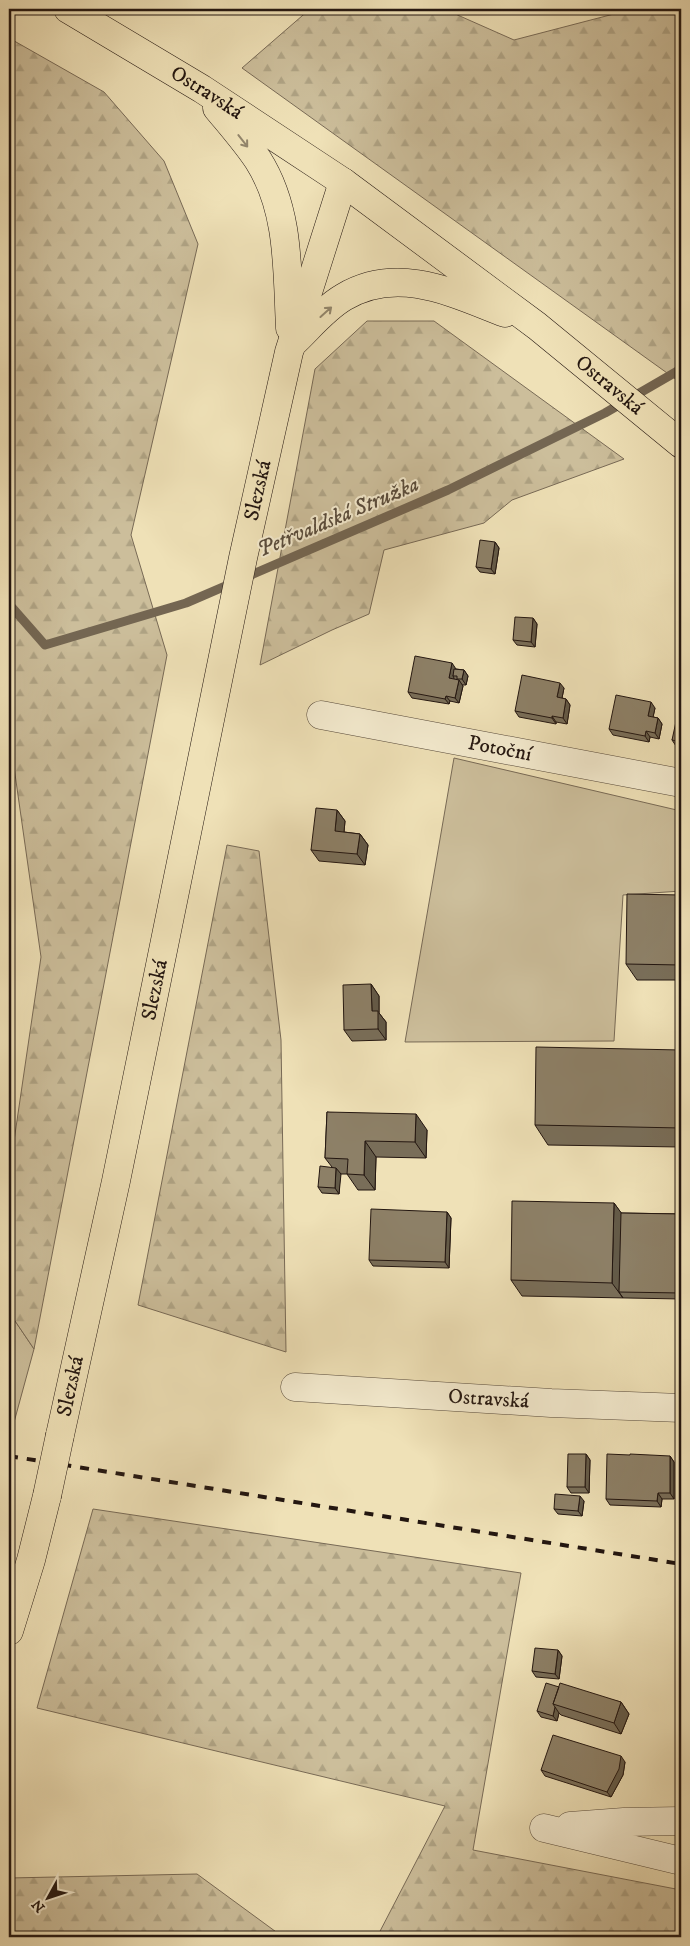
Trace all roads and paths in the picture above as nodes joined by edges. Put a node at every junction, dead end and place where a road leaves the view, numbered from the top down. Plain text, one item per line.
1 (68, 9) edge
2 (202, 89) junction
3 (343, 182) junction
4 (537, 326) junction
5 (291, 346) junction
6 (681, 444) edge
7 (320, 715) dead end
8 (681, 783) edge
9 (295, 1387) dead end
10 (681, 1408) edge
11 (9, 1631) edge
12 (681, 1821) edge
13 (681, 1861) edge

1 - 2 main road, Ostravská
2 - 3 main road, Ostravská
2 -> 5 main road
3 - 4 main road, Ostravská
3 - 5 main road, Slezská
5 -> 4 main road
4 - 6 main road, Ostravská
5 - 11 main road, Slezská, bridge
7 - 8 street, Potoční
9 - 10 street, Ostravská
12 - 13 street

